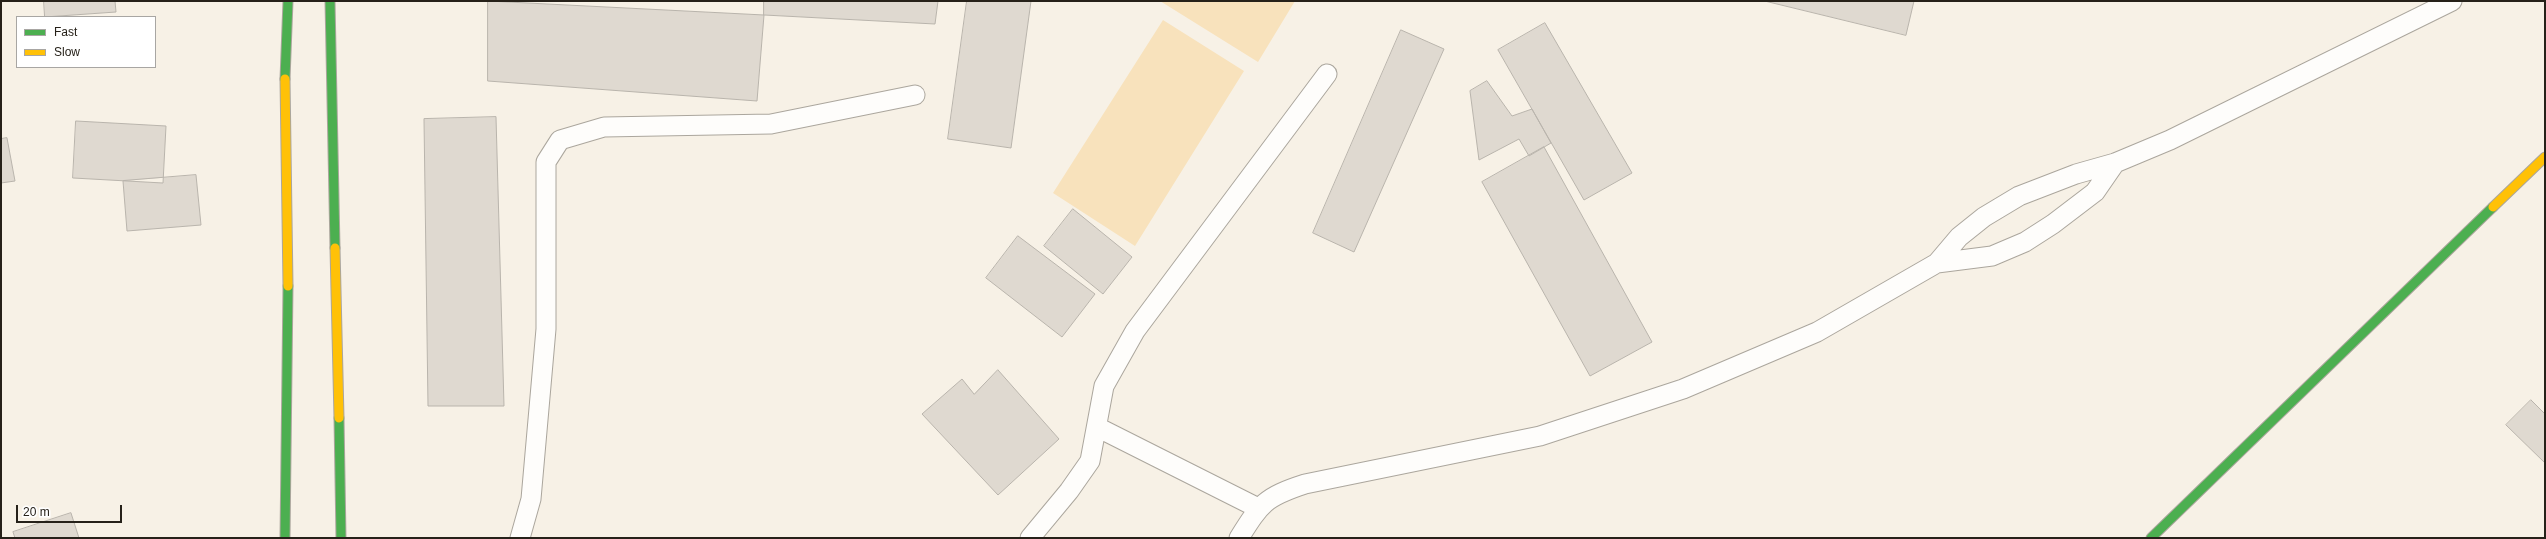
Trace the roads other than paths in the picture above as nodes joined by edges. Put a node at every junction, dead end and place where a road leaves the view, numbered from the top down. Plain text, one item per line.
1 (288, 1) edge
2 (330, 1) edge
3 (2452, 1) edge
4 (1327, 74) dead end
5 (915, 95) dead end
6 (2545, 157) edge
7 (2114, 163) junction
8 (1937, 263) junction
9 (1097, 427) junction
10 (1258, 508) junction
11 (285, 538) edge
12 (341, 538) edge
13 (520, 538) edge
14 (1030, 538) edge
15 (1239, 538) edge
16 (2151, 538) edge

1 - 11 street
2 - 12 street
3 - 7 lane
4 - 9 lane
5 - 13 lane
6 - 16 street
7 - 8 lane
7 - 8 lane
8 - 10 lane
9 - 10 lane
9 - 14 lane
10 - 15 lane

